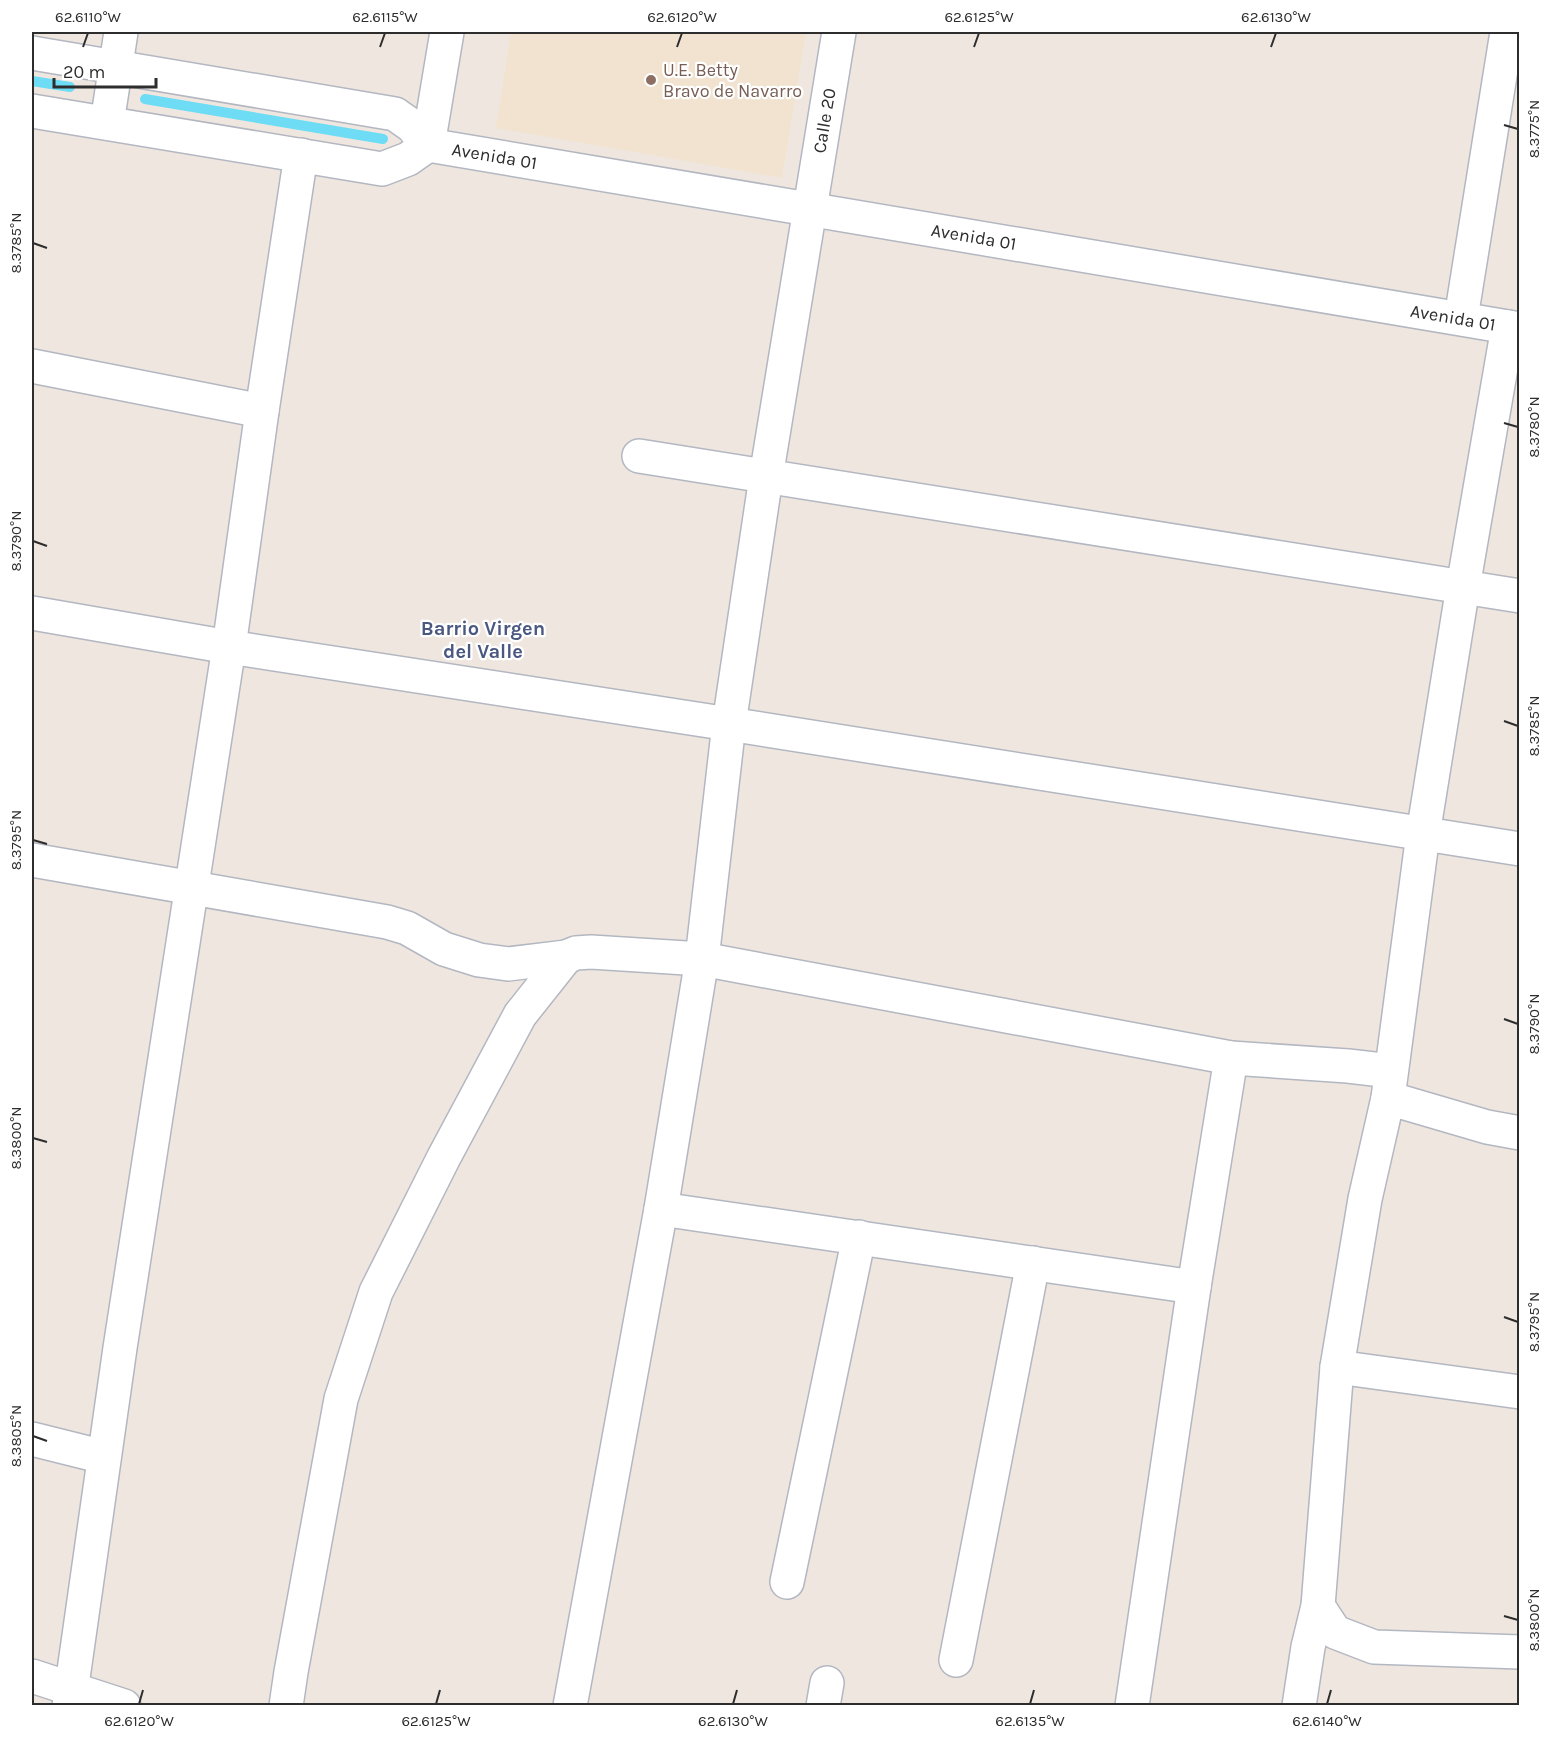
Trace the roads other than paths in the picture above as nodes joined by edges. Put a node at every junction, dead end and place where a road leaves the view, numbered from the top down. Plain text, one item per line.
1 (121, 32) edge
2 (447, 32) edge
3 (839, 32) edge
4 (1507, 32) edge
5 (32, 53) edge
6 (116, 68) junction
7 (32, 111) edge
8 (107, 123) junction
9 (428, 145) junction
10 (301, 155) junction
11 (809, 209) junction
12 (1461, 318) junction
13 (1514, 328) edge
14 (32, 366) edge
15 (262, 411) junction
16 (639, 456) dead end
17 (766, 477) junction
18 (1463, 587) junction
19 (1520, 596) edge
20 (32, 613) edge
21 (229, 647) junction
22 (729, 724) junction
23 (1423, 834) junction
24 (1520, 849) edge
25 (32, 860) edge
26 (190, 887) junction
27 (566, 957) junction
28 (702, 959) junction
29 (1231, 1058) junction
30 (1389, 1085) junction
31 (1520, 1133) edge
32 (661, 1209) junction
33 (858, 1237) junction
34 (1033, 1263) junction
35 (1194, 1287) junction
36 (1337, 1367) junction
37 (1520, 1392) edge
38 (32, 1439) edge
39 (104, 1457) junction
40 (787, 1582) dead end
41 (1318, 1606) junction
42 (1520, 1653) edge
43 (956, 1660) dead end
44 (32, 1676) edge
45 (71, 1697) edge
46 (124, 1706) edge
47 (286, 1706) edge
48 (570, 1706) edge
49 (1132, 1706) edge
50 (1299, 1706) edge

1 - 6 street
2 - 9 street
3 - 11 street, Calle 20
4 - 12 street
5 - 6 street, Avenida 01
6 - 8 street
6 - 9 street, Avenida 01
7 - 8 street, Avenida 01
8 - 10 street, Avenida 01
9 - 10 street, Avenida 01
9 - 11 street, Avenida 01
10 - 15 street
11 - 12 street, Avenida 01
11 - 17 street, Calle 20
12 - 13 street, Avenida 01
13 - 18 street
14 - 15 street
15 - 21 street
16 - 17 street
17 - 18 street
17 - 22 street, Calle 20
18 - 19 street
18 - 23 street
20 - 21 street
21 - 22 street
21 - 26 street
22 - 23 street
22 - 28 street, Calle 20
23 - 24 street
23 - 30 street
25 - 26 street
26 - 27 street
26 - 39 street
27 - 28 street
27 - 47 street
28 - 29 street
28 - 32 street, Calle 20
29 - 30 street
29 - 35 street
30 - 31 street
30 - 36 street
32 - 33 street
32 - 48 street, Calle 20
33 - 34 street
33 - 40 street
34 - 35 street
34 - 43 street
35 - 49 street
36 - 37 street
36 - 41 street
38 - 39 street
39 - 45 street
41 - 42 street
41 - 50 street
44 - 45 street
45 - 46 street

